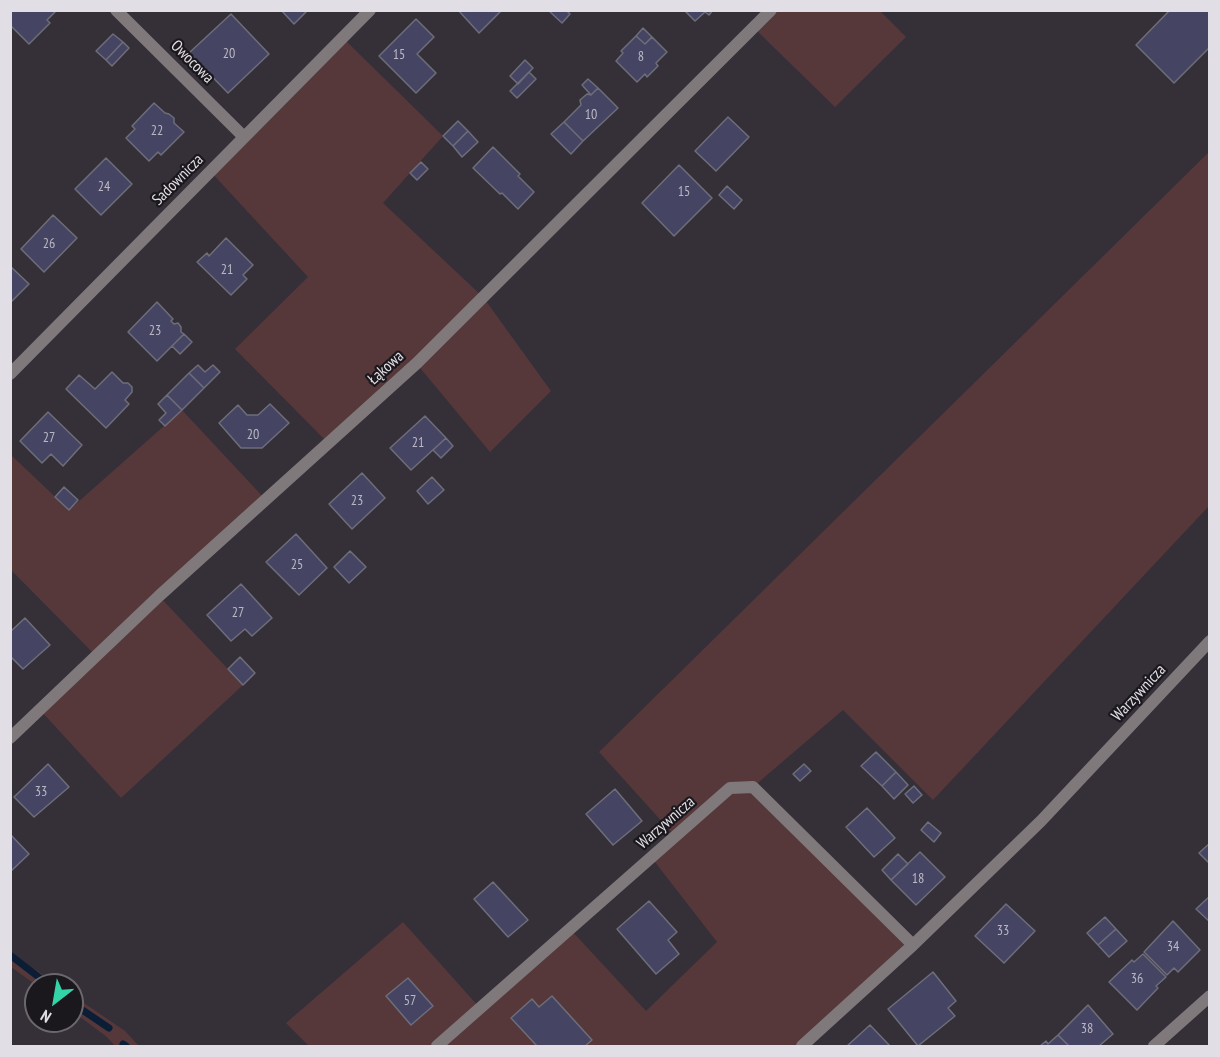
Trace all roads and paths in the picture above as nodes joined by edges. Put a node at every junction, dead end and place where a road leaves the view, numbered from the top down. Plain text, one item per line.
1 (116, 10) edge
2 (370, 10) edge
3 (771, 10) edge
4 (244, 137) junction
5 (10, 374) edge
6 (1209, 642) edge
7 (10, 738) edge
8 (914, 945) junction
9 (1209, 996) edge
10 (437, 1047) edge
11 (802, 1047) edge
12 (1154, 1047) edge

1 - 4 street, Owocowa
2 - 4 street, Sadownicza
3 - 7 street, Łąkowa
4 - 5 street, Sadownicza
6 - 8 street, Warzywnicza
8 - 10 street, Warzywnicza
8 - 11 street, Warzywnicza
9 - 12 street

